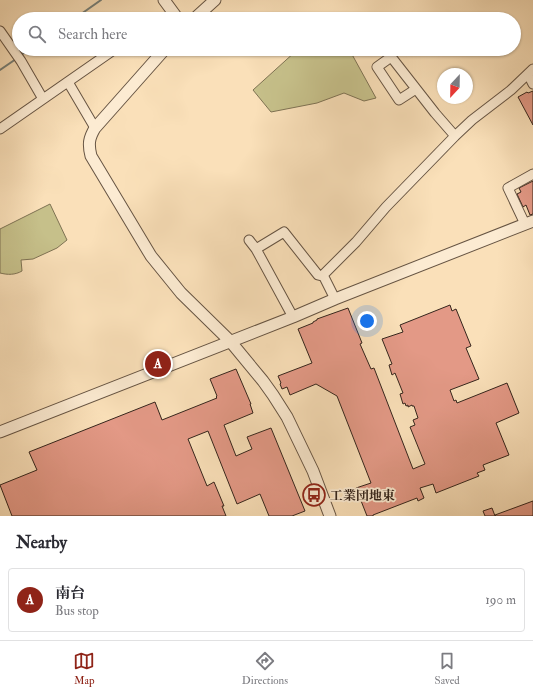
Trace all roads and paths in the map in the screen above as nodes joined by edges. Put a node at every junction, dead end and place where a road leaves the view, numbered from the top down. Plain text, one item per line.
1 (164, 0) edge
2 (214, 0) edge
3 (172, 12) edge
4 (201, 12) edge
5 (0, 31) edge
6 (12, 48) edge
7 (18, 56) edge
8 (105, 56) edge
9 (159, 56) edge
10 (391, 57) joint
11 (530, 72) edge
12 (68, 82) junction
13 (533, 84) edge
14 (416, 89) junction
15 (43, 99) junction
16 (0, 128) edge
17 (95, 128) junction
18 (455, 136) junction
19 (533, 174) edge
20 (529, 222) edge
21 (249, 240) dead end
22 (256, 249) junction
23 (322, 276) junction
24 (335, 299) junction
25 (293, 317) junction
26 (230, 341) junction
27 (0, 432) edge
28 (330, 516) edge

1 - 3 street
2 - 4 street
5 - 6 street
7 - 15 street
8 - 12 street
9 - 17 street
10 - 14 street
10 - 14 street
11 - 13 street
11 - 18 street
12 - 15 street
12 - 17 street
14 - 18 street
15 - 16 street
17 - 26 street
18 - 23 street
19 - 20 street
20 - 24 street
21 - 22 street
22 - 23 street
22 - 25 street
23 - 24 street
24 - 25 street
25 - 26 street
26 - 27 street
26 - 28 street

